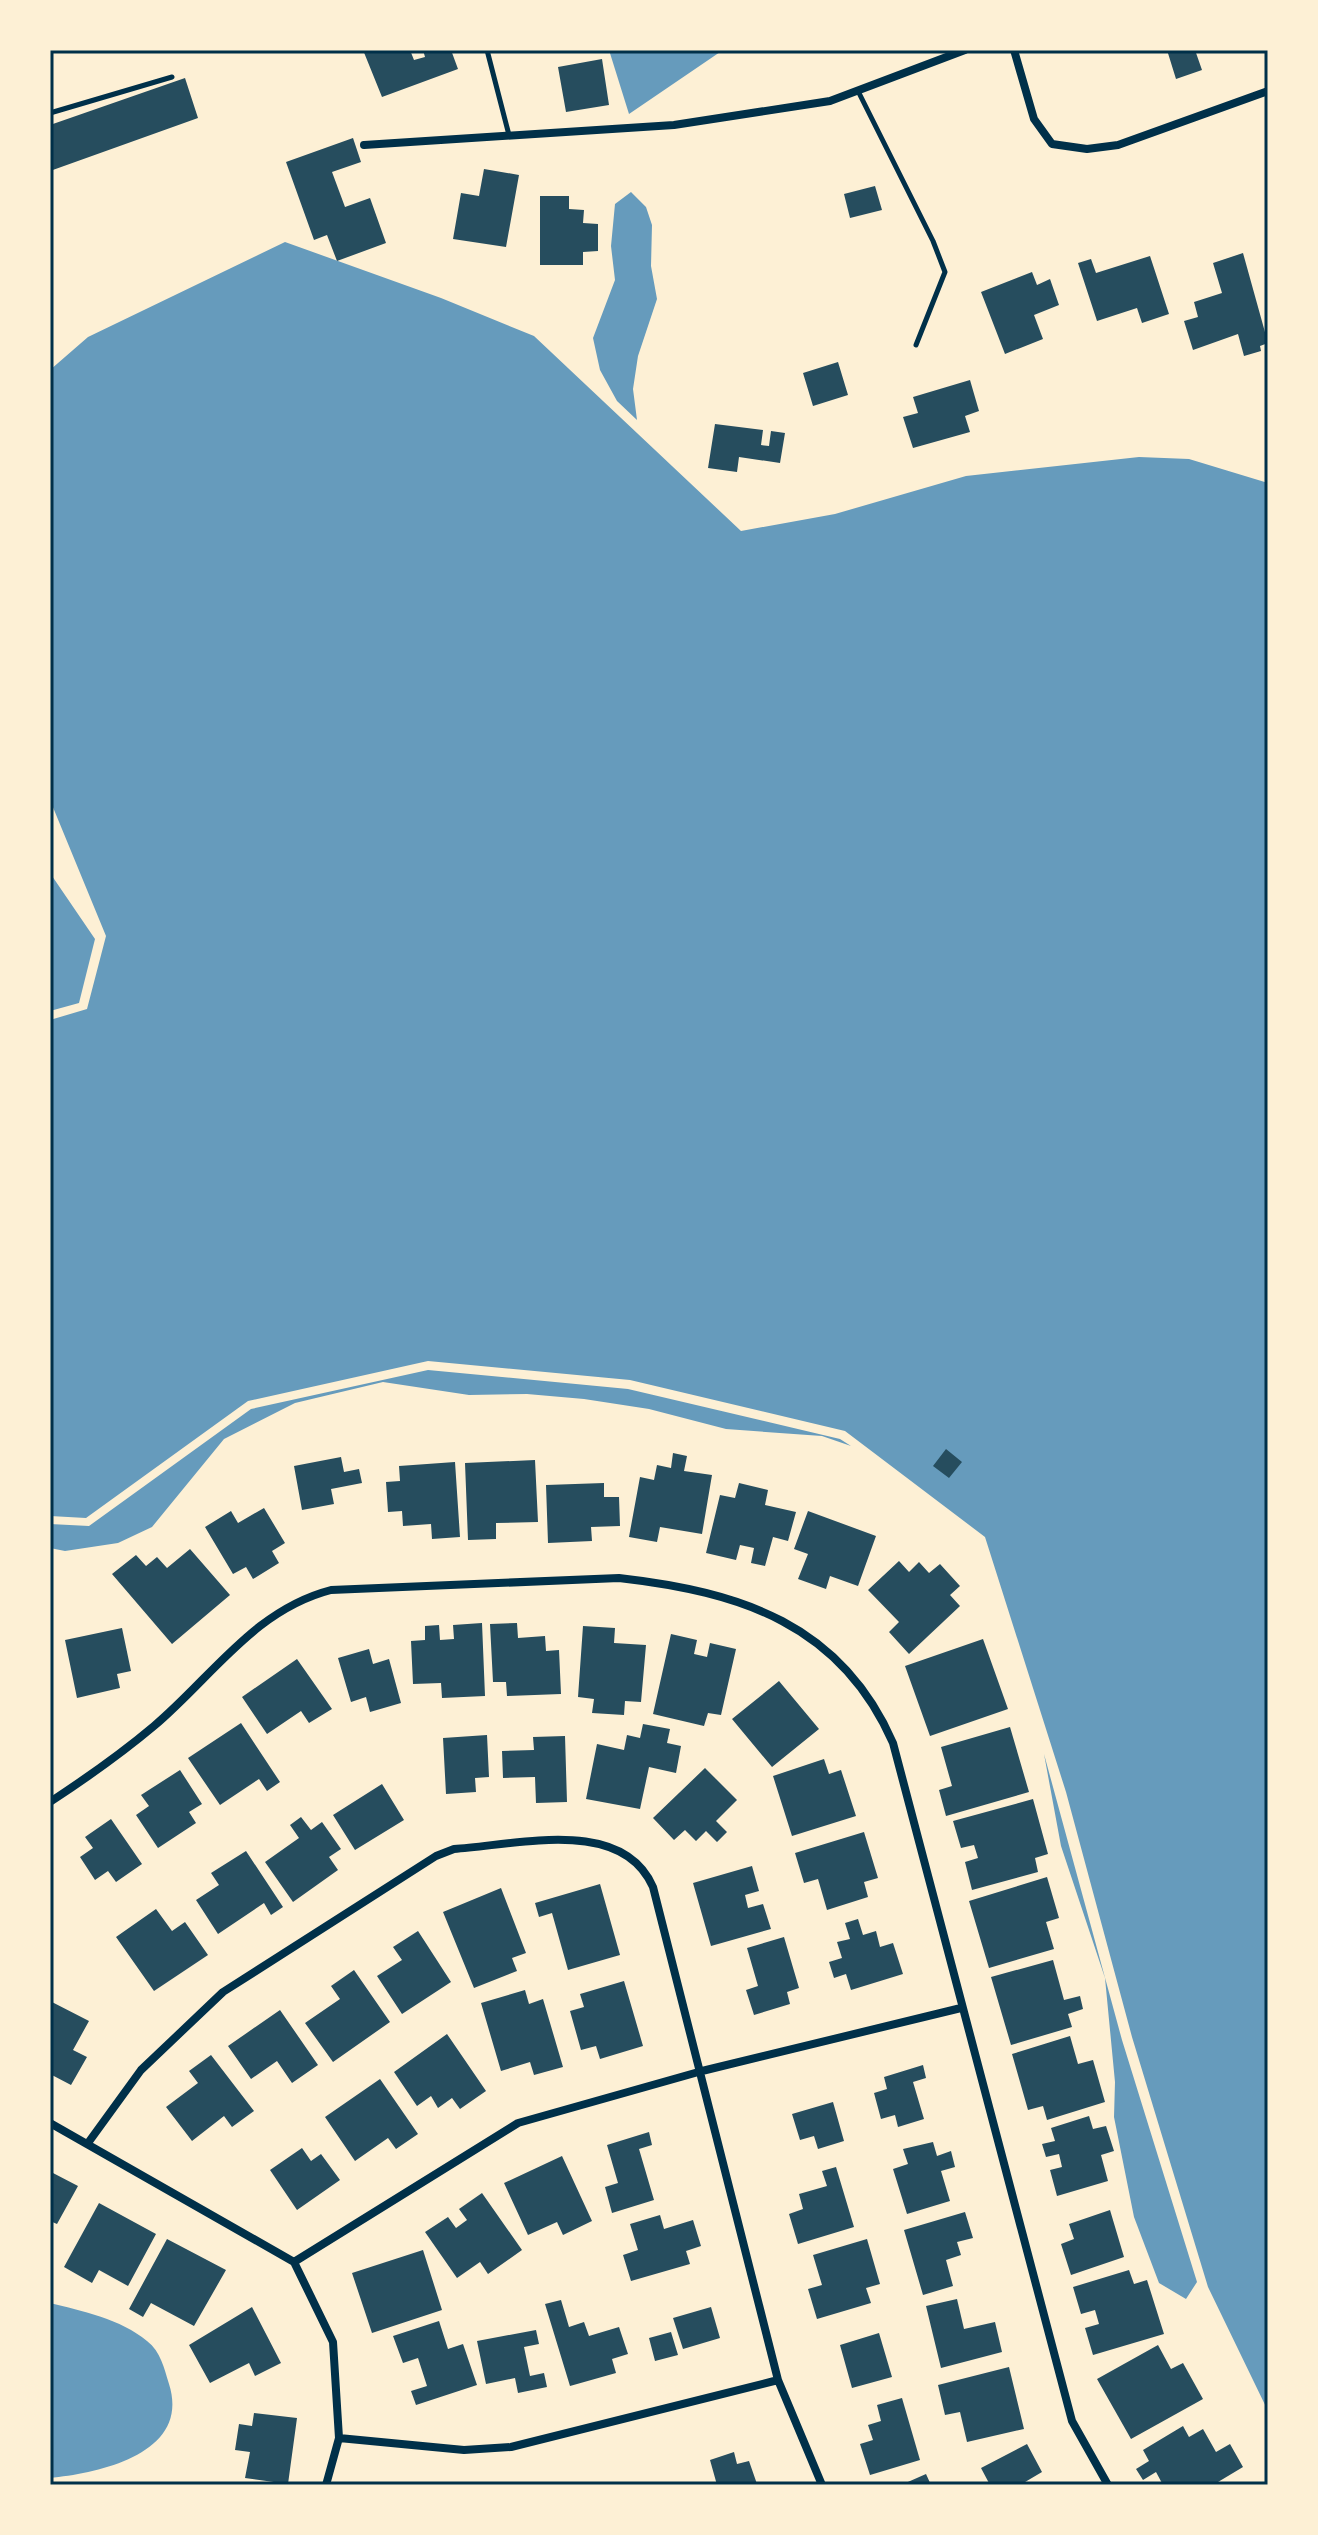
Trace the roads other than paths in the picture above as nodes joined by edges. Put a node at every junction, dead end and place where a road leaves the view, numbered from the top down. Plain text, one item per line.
1 (487, 50) edge
2 (965, 50) edge
3 (1014, 50) edge
4 (172, 77) dead end
5 (857, 90) junction
6 (1268, 91) edge
7 (50, 113) edge
8 (509, 136) junction
9 (364, 145) dead end
10 (916, 345) dead end
11 (50, 1800) edge
12 (961, 2008) junction
13 (702, 2071) junction
14 (50, 2123) edge
15 (88, 2143) junction
16 (294, 2262) junction
17 (778, 2380) junction
18 (339, 2438) junction
19 (326, 2485) edge
20 (822, 2485) edge
21 (1108, 2485) edge

1 - 8 lane
2 - 5 street
3 - 6 street
4 - 7 lane
5 - 8 street
5 - 10 lane
8 - 9 street
11 - 12 street
12 - 13 street
12 - 21 street
13 - 15 street
13 - 16 street
13 - 17 street
14 - 15 street
15 - 16 street
16 - 18 street
17 - 18 street
17 - 20 street
18 - 19 street

